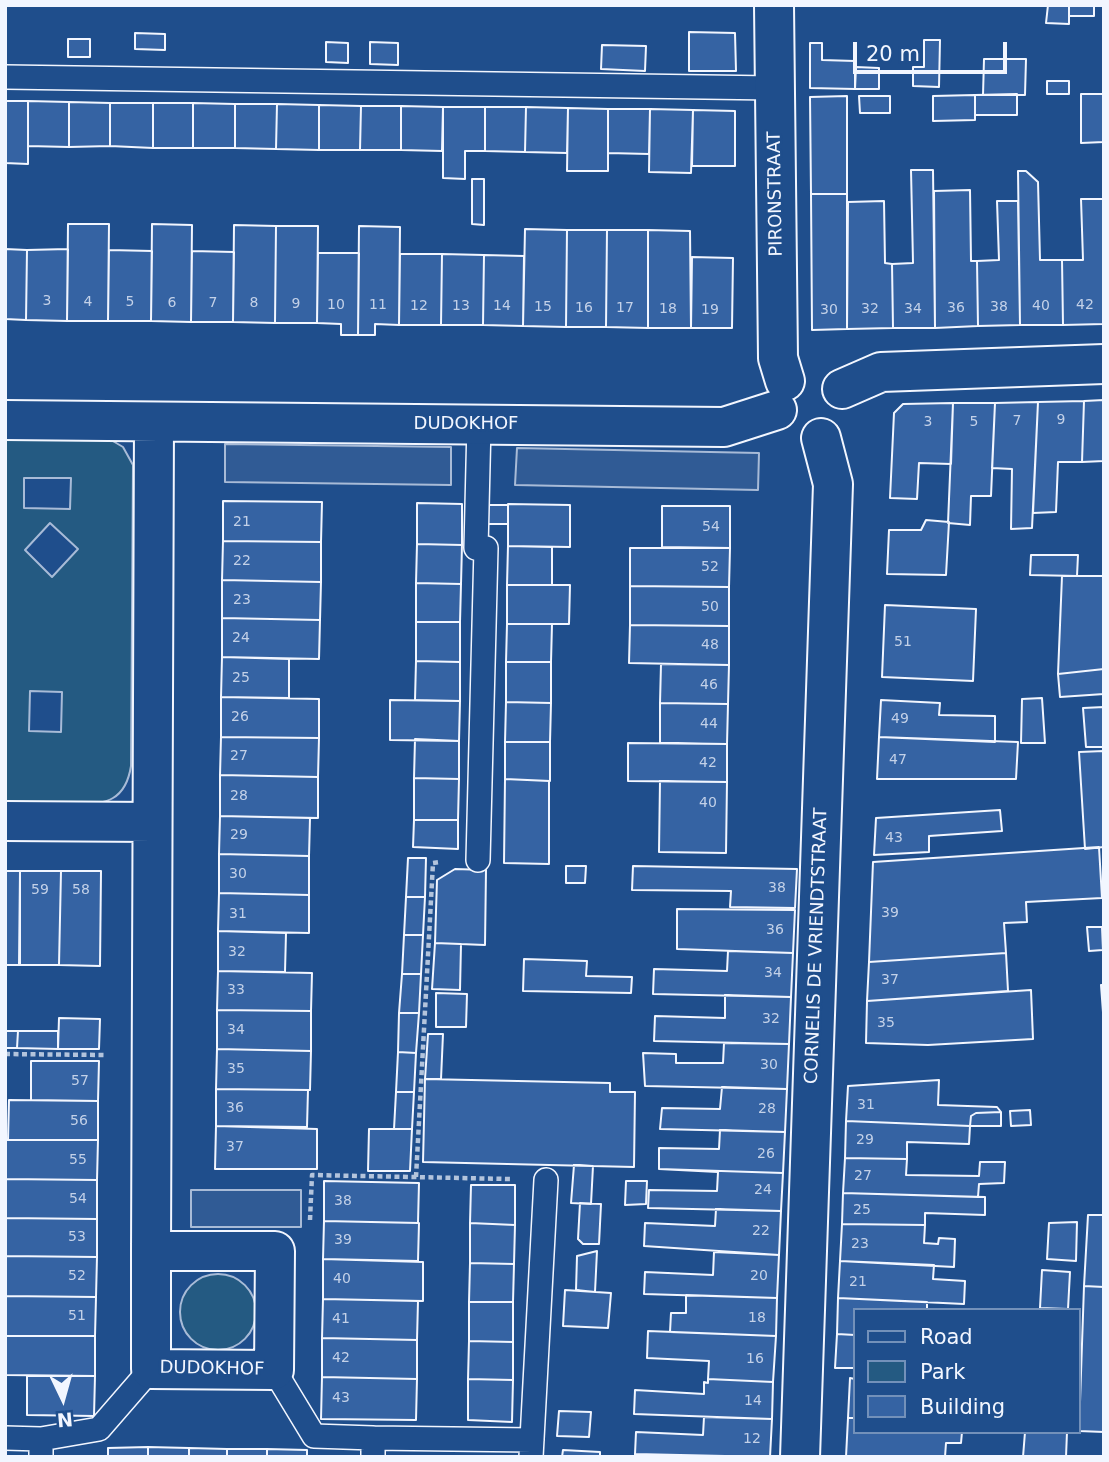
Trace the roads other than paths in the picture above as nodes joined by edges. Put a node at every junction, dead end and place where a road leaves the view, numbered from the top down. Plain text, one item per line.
1 (774, 5) edge
2 (5, 77) edge
3 (774, 88) junction
4 (1104, 364) edge
5 (842, 389) junction
6 (781, 395) junction
7 (5, 420) edge
8 (154, 422) junction
9 (479, 424) junction
10 (821, 438) junction
11 (5, 821) edge
12 (152, 822) junction
13 (478, 860) road end
14 (546, 1180) road end
15 (151, 1251) junction
16 (151, 1369) junction
17 (274, 1370) junction
18 (5, 1438) edge
19 (373, 1447) edge
20 (41, 1448) edge
21 (531, 1449) edge
22 (800, 1457) edge

1 - 3 street, PIRONSTRAAT
2 - 3 lane
3 - 6 street, PIRONSTRAAT
4 - 5 street
5 - 6 street, DUDOKHOF
5 - 10 street
6 - 9 street, DUDOKHOF
6 - 10 street
7 - 8 street, DUDOKHOF
8 - 9 street, DUDOKHOF
8 - 12 street, DUDOKHOF
9 - 13 lane
10 - 22 street, CORNELIS DE VRIENDTSTRAAT
11 - 12 street
12 - 15 street, DUDOKHOF
14 - 21 lane
15 - 16 street, DUDOKHOF
15 - 17 street, DUDOKHOF
16 - 17 street, DUDOKHOF
16 - 20 lane
17 - 19 lane
18 - 20 lane
19 - 21 lane

